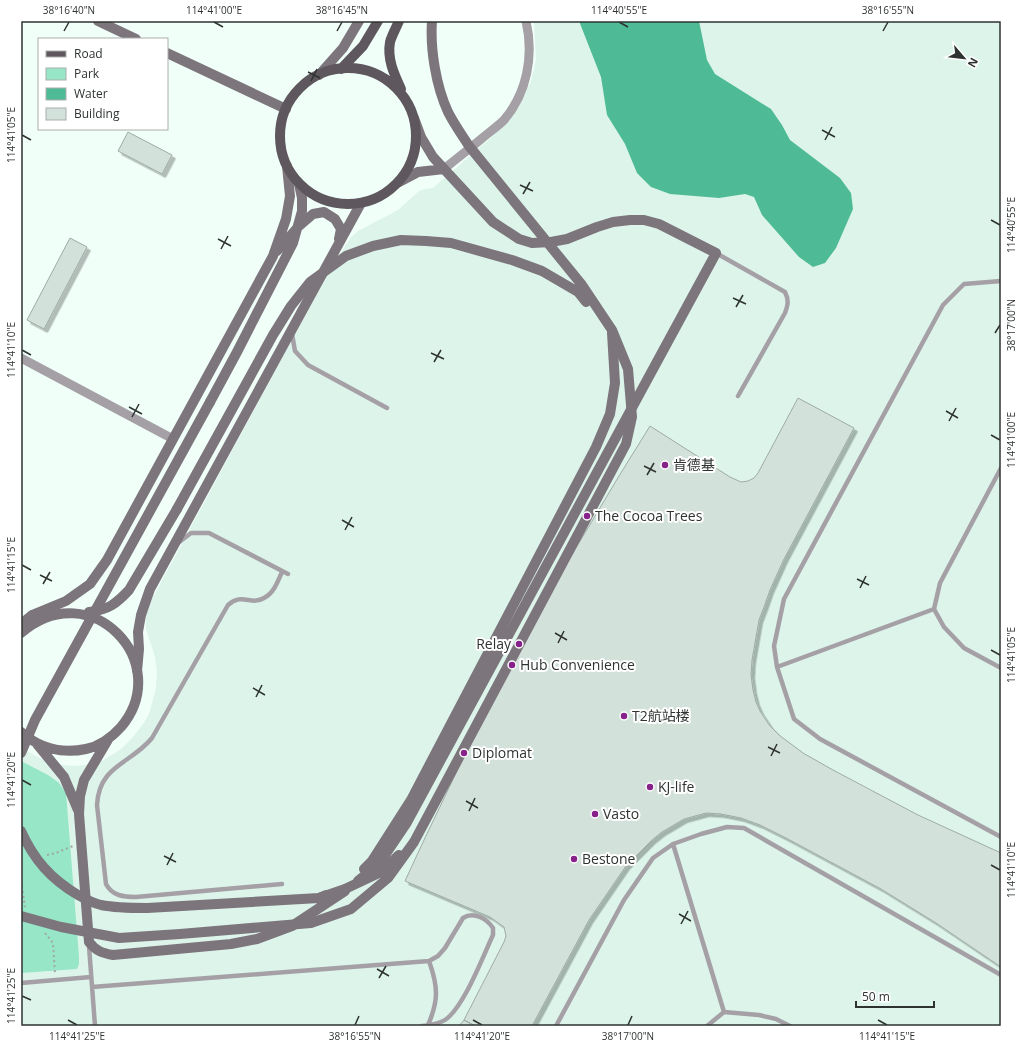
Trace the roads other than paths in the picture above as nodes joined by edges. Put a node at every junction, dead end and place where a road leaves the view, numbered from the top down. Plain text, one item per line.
1 (98, 21) edge
2 (359, 21) edge
3 (378, 21) edge
4 (399, 21) edge
5 (432, 21) edge
6 (526, 21) edge
7 (134, 38) edge
8 (168, 53) edge
9 (341, 68) junction
10 (319, 75) junction
11 (405, 98) junction
12 (286, 109) junction
13 (414, 118) junction
14 (287, 166) junction
15 (444, 169) junction
16 (399, 182) junction
17 (299, 184) junction
18 (361, 203) junction
19 (299, 226) junction
20 (338, 245) junction
21 (716, 253) junction
22 (273, 256) junction
23 (1001, 281) edge
24 (291, 330) junction
25 (612, 330) junction
26 (21, 358) edge
27 (738, 396) dead end
28 (387, 408) dead end
29 (173, 439) junction
30 (1001, 468) edge
31 (172, 548) junction
32 (282, 572) junction
33 (288, 574) dead end
34 (934, 609) junction
35 (69, 613) junction
36 (48, 616) junction
37 (21, 624) edge
38 (21, 632) edge
39 (777, 667) junction
40 (1001, 668) edge
41 (137, 671) junction
42 (21, 732) edge
43 (109, 738) junction
44 (37, 744) junction
45 (21, 753) edge
46 (79, 814) junction
47 (21, 831) edge
48 (1001, 837) edge
49 (414, 842) junction
50 (673, 844) junction
51 (282, 884) dead end
52 (319, 898) junction
53 (25, 914) edge
54 (89, 942) junction
55 (429, 961) junction
56 (1001, 976) edge
57 (92, 977) junction
58 (21, 983) edge
59 (92, 987) junction
60 (724, 1012) junction
61 (95, 1026) edge
62 (422, 1026) edge
63 (428, 1026) edge
64 (556, 1026) edge
65 (707, 1026) edge
66 (790, 1026) edge

1 - 7 main road
2 - 10 main road
3 - 9 main road
4 - 11 main road
5 - 25 main road, bridge
6 - 15 street
8 - 12 main road
9 - 10 main road
9 - 11 main road
10 - 12 main road
11 - 13 main road
12 - 14 main road
13 - 15 main road
13 - 16 main road
14 - 17 main road
14 - 22 main road
15 - 16 main road
15 - 21 main road
16 - 18 main road
17 - 18 main road
17 - 19 main road
18 - 20 main road
19 - 20 main road
19 - 22 main road
19 - 45 main road, bridge
20 - 24 main road
21 - 27 lane
21 - 54 main road
22 - 29 main road
23 - 39 lane
24 - 28 lane
24 - 31 main road
25 - 35 main road, bridge
25 - 49 main road, bridge
25 - 52 main road, bridge
26 - 29 street
29 - 37 main road
30 - 34 lane
31 - 32 lane
31 - 41 main road
32 - 33 lane
32 - 51 lane
34 - 39 lane
34 - 40 lane
35 - 36 main road
35 - 41 main road
36 - 37 main road
36 - 38 main road
39 - 48 lane
41 - 43 main road
42 - 44 main road
43 - 44 main road
43 - 46 main road
44 - 46 main road
46 - 54 main road
47 - 52 main road, bridge
49 - 52 main road, bridge
49 - 53 main road, bridge
50 - 56 lane
50 - 60 lane
50 - 64 lane
54 - 57 lane
55 - 59 lane
55 - 63 lane
55 - 63 lane
57 - 58 lane
57 - 59 lane
59 - 61 lane
60 - 65 lane
60 - 66 lane
62 - 63 lane

